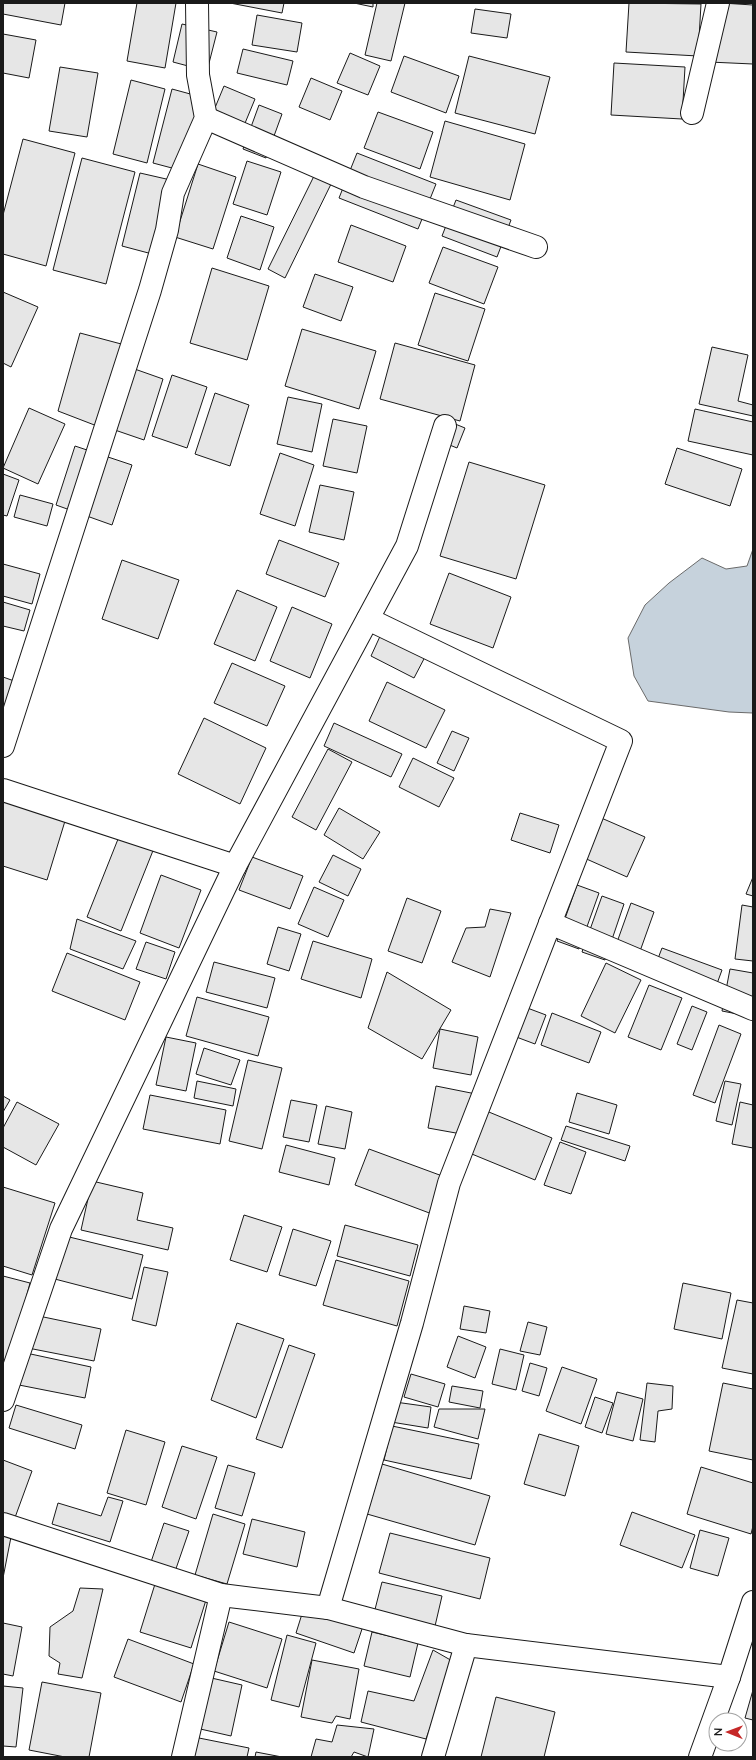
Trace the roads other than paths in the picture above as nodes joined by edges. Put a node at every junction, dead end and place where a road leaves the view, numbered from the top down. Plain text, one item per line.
1 (197, 3) edge
2 (718, 3) edge
3 (692, 113) dead end
4 (206, 118) junction
5 (536, 247) dead end
6 (445, 426) dead end
7 (368, 619) junction
8 (3, 746) edge
9 (3, 790) edge
10 (235, 866) junction
11 (550, 923) junction
12 (753, 1009) edge
13 (3, 1400) edge
14 (3, 1524) edge
15 (221, 1595) junction
16 (753, 1602) edge
17 (328, 1608) junction
18 (466, 1645) junction
19 (729, 1677) junction
20 (183, 1757) edge
21 (433, 1757) edge
22 (700, 1757) edge

1 - 4 street
2 - 3 street
4 - 5 street
4 - 8 street
6 - 7 street
7 - 10 street
7 - 11 street
9 - 10 street
10 - 13 street
11 - 12 street
11 - 17 street
14 - 15 street
15 - 17 street
15 - 20 street
16 - 19 street
17 - 18 street
18 - 19 street
18 - 21 street
19 - 22 street

